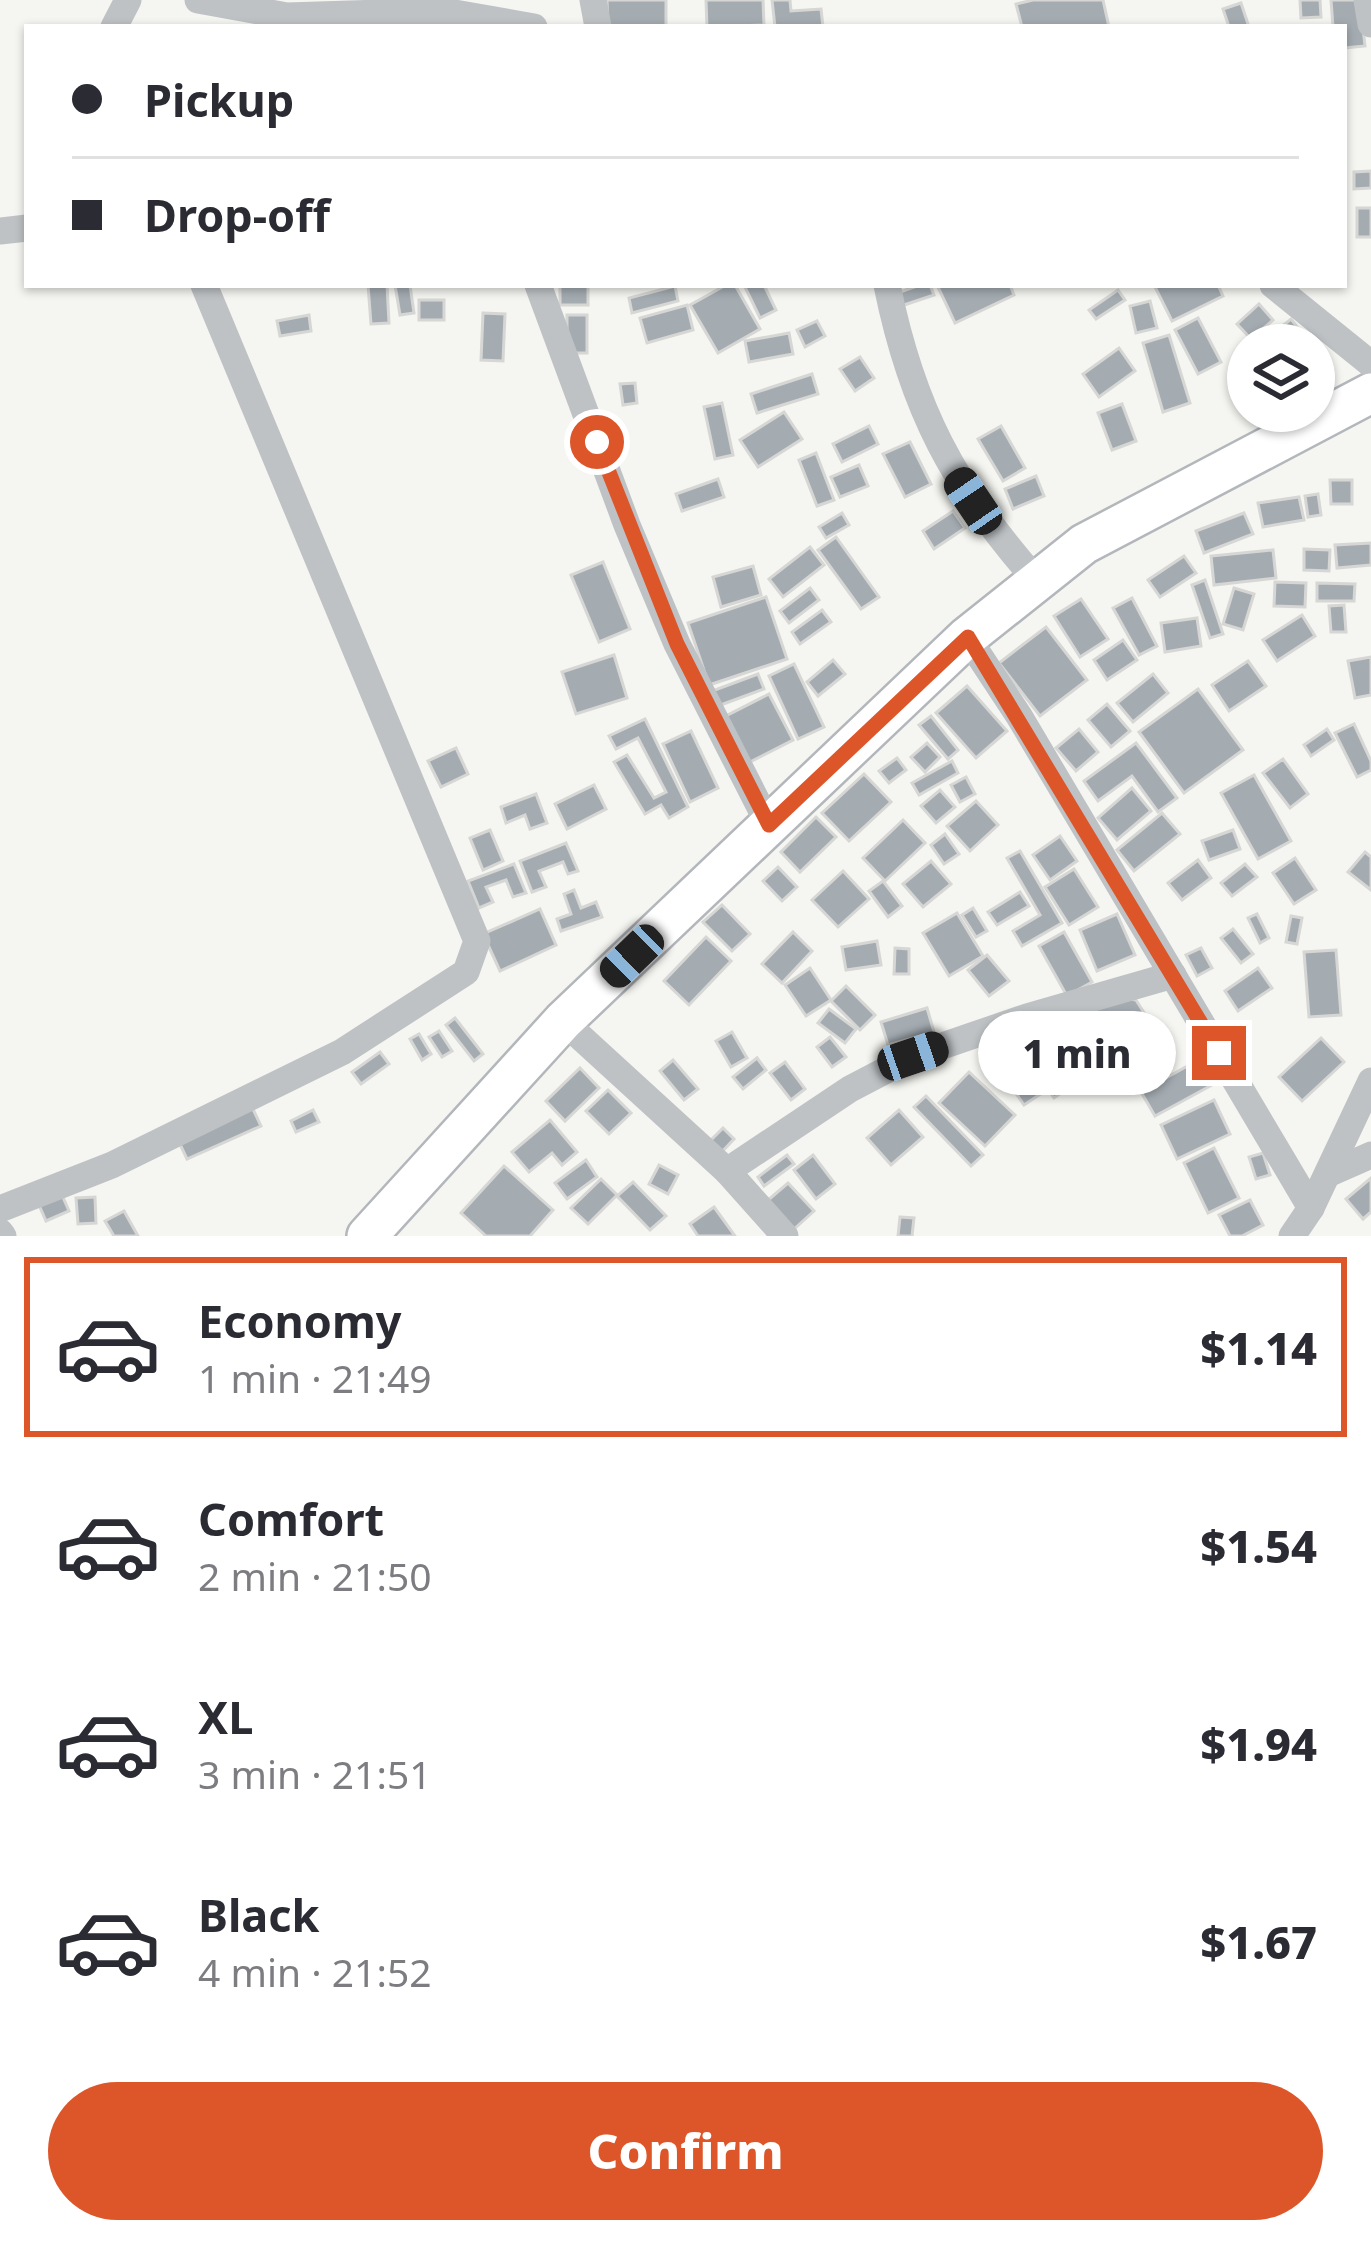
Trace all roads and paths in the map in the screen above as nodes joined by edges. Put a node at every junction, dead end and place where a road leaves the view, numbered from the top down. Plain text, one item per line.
1 (198, 0) edge
2 (1367, 0) edge
3 (288, 8) edge
4 (475, 22) edge
5 (1371, 24) edge
6 (205, 288) edge
7 (539, 288) edge
8 (888, 288) edge
9 (1277, 288) edge
10 (1371, 364) edge
11 (1371, 392) edge
12 (1037, 581) junction
13 (968, 637) junction
14 (769, 825) junction
15 (1173, 975) junction
16 (563, 1021) junction
17 (1371, 1081) edge
18 (1371, 1155) edge
19 (727, 1171) junction
20 (1328, 1174) junction
21 (1312, 1208) junction
22 (0, 1209) edge
23 (367, 1236) edge
24 (785, 1236) edge
25 (1292, 1236) edge

1 - 3 street
2 - 5 street
3 - 4 street
6 - 22 street
7 - 14 street
8 - 12 street
9 - 10 street
11 - 12 main road
12 - 13 main road
13 - 14 main road
13 - 15 street
14 - 16 main road
15 - 19 street
15 - 21 street
16 - 19 street
16 - 23 main road
17 - 20 street
18 - 20 street
19 - 24 street
20 - 21 street
21 - 25 street

